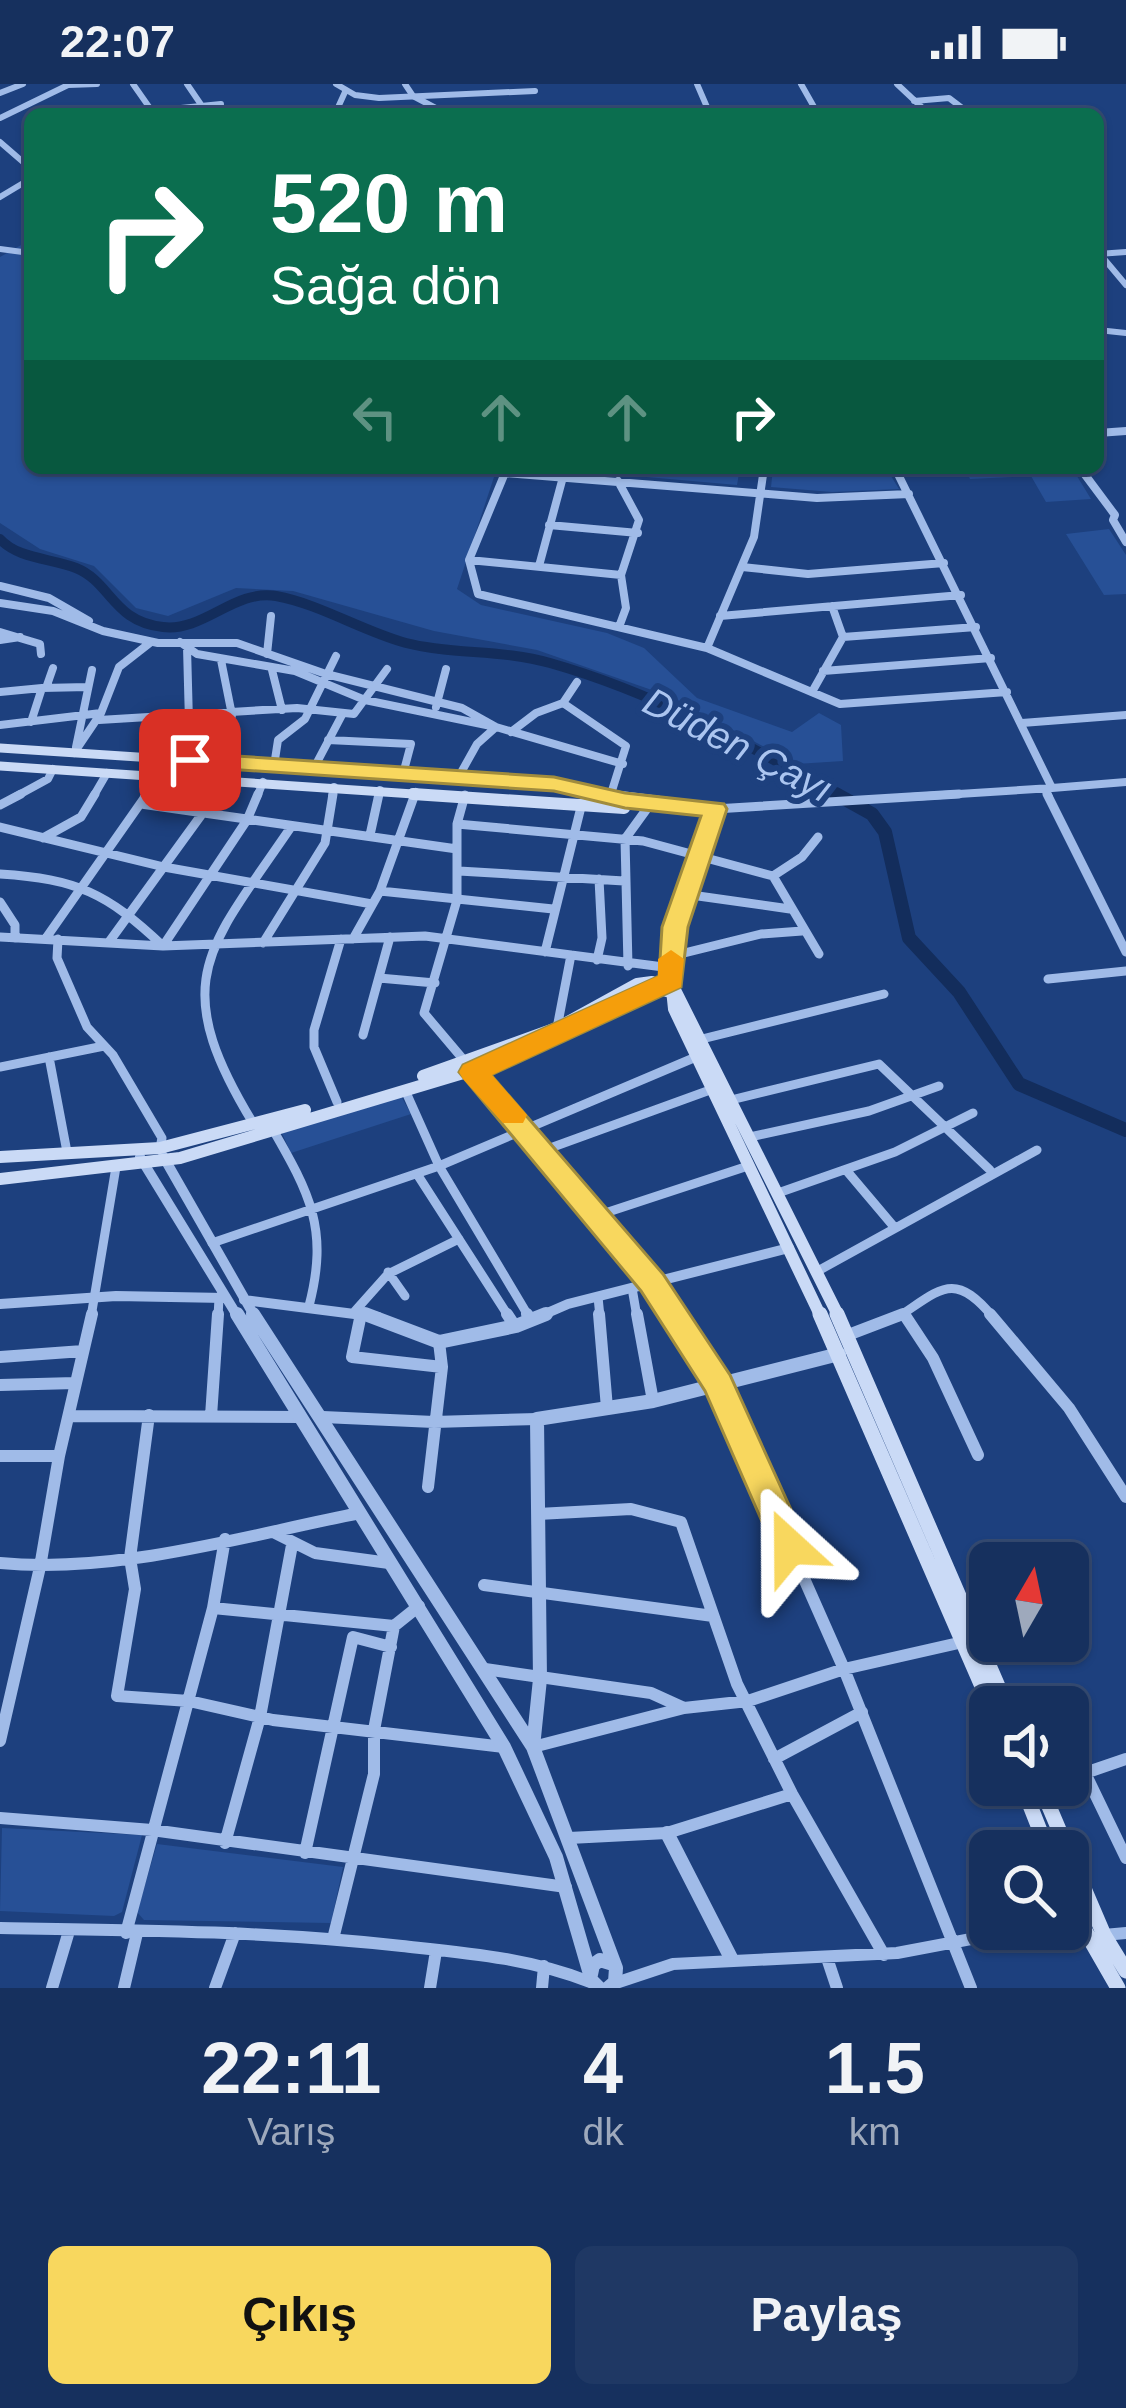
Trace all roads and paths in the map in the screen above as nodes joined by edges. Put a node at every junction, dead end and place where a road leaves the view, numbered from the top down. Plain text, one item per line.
1 (23, 84) edge
2 (97, 84) edge
3 (187, 84) edge
4 (336, 84) edge
5 (405, 84) edge
6 (483, 84) edge
7 (897, 84) edge
8 (67, 85) edge
9 (535, 91) dead end
10 (345, 92) junction
11 (0, 93) edge
12 (482, 94) junction
13 (418, 98) junction
14 (914, 101) junction
15 (221, 104) dead end
16 (202, 106) junction
17 (186, 108) edge
18 (338, 108) edge
19 (437, 108) edge
20 (922, 108) edge
21 (962, 108) edge
22 (1, 115) edge
23 (0, 142) edge
24 (24, 163) edge
25 (1104, 260) edge
26 (1126, 285) edge
27 (504, 474) edge
28 (538, 474) edge
29 (763, 474) edge
30 (899, 474) edge
31 (1085, 474) edge
32 (562, 477) junction
33 (618, 481) junction
34 (761, 493) junction
35 (909, 494) junction
36 (549, 525) junction
37 (638, 533) junction
38 (1126, 542) edge
39 (470, 560) junction
40 (944, 563) junction
41 (539, 566) junction
42 (742, 567) junction
43 (621, 575) junction
44 (0, 586) edge
45 (961, 595) junction
46 (0, 603) edge
47 (832, 606) junction
48 (271, 616) dead end
49 (720, 616) junction
50 (976, 626) junction
51 (619, 627) junction
52 (103, 631) junction
53 (843, 637) junction
54 (0, 638) edge
55 (152, 642) junction
56 (184, 644) junction
57 (707, 648) junction
58 (267, 653) junction
59 (41, 654) dead end
60 (336, 656) dead end
61 (5, 658) dead end
62 (991, 658) junction
63 (221, 660) junction
64 (53, 668) dead end
65 (387, 669) dead end
66 (446, 669) dead end
67 (92, 670) dead end
68 (272, 670) junction
69 (824, 671) junction
70 (325, 678) junction
71 (577, 682) dead end
72 (88, 687) junction
73 (376, 687) junction
74 (44, 688) junction
75 (0, 692) edge
76 (812, 692) junction
77 (1007, 692) junction
78 (365, 700) junction
79 (563, 703) junction
80 (436, 707) junction
81 (282, 710) junction
82 (307, 710) junction
83 (232, 715) junction
84 (341, 715) junction
85 (1126, 715) edge
86 (81, 716) junction
87 (192, 716) junction
88 (100, 717) junction
89 (31, 722) junction
90 (1022, 723) junction
91 (0, 725) edge
92 (496, 727) junction
93 (511, 732) junction
94 (328, 740) junction
95 (0, 748) edge
96 (74, 753) junction
97 (190, 760) junction
98 (218, 762) junction
99 (623, 764) junction
100 (0, 766) edge
101 (274, 766) junction
102 (314, 768) junction
103 (53, 769) junction
104 (107, 772) junction
105 (403, 774) junction
106 (159, 776) junction
107 (458, 778) junction
108 (263, 782) junction
109 (1126, 782) edge
110 (334, 787) junction
111 (1048, 789) junction
112 (380, 790) junction
113 (416, 792) junction
114 (465, 795) junction
115 (610, 797) junction
116 (526, 799) junction
117 (582, 803) junction
118 (141, 804) junction
119 (0, 806) edge
120 (715, 809) junction
121 (646, 810) junction
122 (202, 814) junction
123 (81, 818) junction
124 (247, 820) junction
125 (457, 824) junction
126 (0, 827) edge
127 (291, 827) junction
128 (522, 829) junction
129 (329, 832) junction
130 (575, 834) junction
131 (370, 836) junction
132 (818, 837) dead end
133 (43, 838) junction
134 (625, 838) junction
135 (398, 842) junction
136 (66, 843) junction
137 (457, 849) junction
138 (107, 850) junction
139 (698, 854) junction
140 (164, 867) junction
141 (459, 871) junction
142 (0, 874) edge
143 (211, 874) junction
144 (565, 876) junction
145 (773, 876) junction
146 (599, 879) junction
147 (256, 880) junction
148 (624, 881) junction
149 (85, 882) junction
150 (298, 890) junction
151 (380, 891) junction
152 (684, 894) junction
153 (458, 899) junction
154 (0, 902) edge
155 (373, 904) junction
156 (553, 909) junction
157 (790, 909) junction
158 (130, 914) junction
159 (802, 931) junction
160 (0, 937) edge
161 (390, 937) junction
162 (15, 938) junction
163 (52, 938) junction
164 (449, 938) junction
165 (347, 939) junction
166 (109, 942) junction
167 (263, 943) junction
168 (163, 946) junction
169 (212, 947) junction
170 (545, 952) junction
171 (1126, 952) edge
172 (819, 954) dead end
173 (571, 956) junction
174 (597, 960) junction
175 (628, 966) junction
176 (1126, 970) edge
177 (379, 978) junction
178 (665, 978) junction
179 (1048, 979) dead end
180 (435, 983) junction
181 (884, 994) dead end
182 (557, 1028) junction
183 (363, 1035) dead end
184 (702, 1039) junction
185 (104, 1046) junction
186 (522, 1047) junction
187 (49, 1057) junction
188 (696, 1057) junction
189 (0, 1067) edge
190 (469, 1068) junction
191 (939, 1086) dead end
192 (405, 1090) junction
193 (710, 1090) junction
194 (911, 1097) junction
195 (731, 1100) junction
196 (337, 1102) junction
197 (974, 1113) dead end
198 (253, 1124) junction
199 (272, 1128) junction
200 (524, 1128) junction
201 (944, 1128) junction
202 (750, 1137) junction
203 (1037, 1150) dead end
204 (542, 1151) junction
205 (67, 1152) junction
206 (162, 1154) junction
207 (140, 1156) junction
208 (0, 1157) edge
209 (440, 1166) junction
210 (748, 1166) junction
211 (116, 1167) junction
212 (846, 1170) junction
213 (990, 1170) junction
214 (417, 1174) junction
215 (0, 1179) edge
216 (771, 1195) junction
217 (317, 1208) junction
218 (596, 1216) junction
219 (895, 1228) junction
220 (459, 1239) junction
221 (212, 1243) junction
222 (789, 1248) junction
223 (388, 1271) junction
224 (816, 1272) junction
225 (652, 1283) junction
226 (632, 1288) junction
227 (405, 1296) dead end
228 (96, 1297) junction
229 (598, 1297) junction
230 (222, 1298) junction
231 (244, 1300) junction
232 (0, 1304) edge
233 (309, 1306) junction
234 (358, 1312) junction
235 (904, 1313) junction
236 (531, 1320) junction
237 (516, 1326) junction
238 (848, 1335) junction
239 (439, 1342) junction
240 (83, 1352) junction
241 (839, 1354) junction
242 (0, 1357) edge
243 (442, 1367) junction
244 (75, 1383) junction
245 (718, 1384) junction
246 (0, 1385) edge
247 (653, 1401) junction
248 (607, 1408) junction
249 (149, 1415) junction
250 (211, 1416) junction
251 (68, 1417) junction
252 (301, 1417) junction
253 (323, 1417) junction
254 (537, 1419) junction
255 (434, 1422) junction
256 (978, 1455) dead end
257 (0, 1456) edge
258 (59, 1456) junction
259 (428, 1487) dead end
260 (1124, 1491) edge
261 (360, 1513) junction
262 (538, 1514) junction
263 (274, 1532) junction
264 (225, 1539) junction
265 (292, 1545) junction
266 (130, 1558) junction
267 (0, 1563) edge
268 (389, 1563) junction
269 (40, 1567) junction
270 (484, 1586) dead end
271 (539, 1593) junction
272 (419, 1606) junction
273 (213, 1608) junction
274 (279, 1616) junction
275 (713, 1616) junction
276 (394, 1626) junction
277 (963, 1642) junction
278 (391, 1647) junction
279 (480, 1669) junction
280 (844, 1669) junction
281 (540, 1679) junction
282 (982, 1686) edge
283 (997, 1686) edge
284 (189, 1701) junction
285 (748, 1701) junction
286 (684, 1708) junction
287 (862, 1712) junction
288 (260, 1717) junction
289 (334, 1726) junction
290 (374, 1730) junction
291 (0, 1741) edge
292 (504, 1747) junction
293 (533, 1748) junction
294 (774, 1759) junction
295 (1126, 1759) edge
296 (792, 1794) junction
297 (0, 1818) edge
298 (152, 1830) junction
299 (667, 1833) junction
300 (569, 1838) junction
301 (225, 1843) junction
302 (304, 1853) junction
303 (350, 1858) junction
304 (1126, 1858) edge
305 (570, 1888) junction
306 (1089, 1919) edge
307 (0, 1928) edge
308 (69, 1931) junction
309 (1089, 1932) edge
310 (131, 1933) junction
311 (235, 1933) junction
312 (1126, 1934) edge
313 (1095, 1938) junction
314 (333, 1939) junction
315 (969, 1942) edge
316 (952, 1946) junction
317 (436, 1951) junction
318 (884, 1955) junction
319 (731, 1958) junction
320 (827, 1958) junction
321 (546, 1966) junction
322 (1126, 1971) edge
323 (604, 1979) edge
324 (52, 1988) edge
325 (124, 1988) edge
326 (215, 1988) edge
327 (430, 1988) edge
328 (542, 1988) edge
329 (837, 1988) edge
330 (971, 1988) edge
331 (1118, 1988) edge

1 - 11 street
2 - 8 street
3 - 16 street
4 - 10 street
5 - 13 street
6 - 12 street
7 - 14 street
8 - 22 street
9 - 12 street
10 - 13 street
10 - 18 street
12 - 13 street
13 - 19 street
14 - 20 street
14 - 21 street
15 - 16 street
16 - 17 street
23 - 24 street
25 - 26 street
27 - 39 street
28 - 32 street
29 - 34 street
30 - 35 street
31 - 38 street
32 - 33 street
32 - 36 street
33 - 34 street
33 - 37 street
34 - 35 street
34 - 42 street
35 - 40 street
36 - 37 street
36 - 41 street
37 - 43 street
39 - 41 street
39 - 51 street
40 - 42 street
40 - 45 street
41 - 43 street
42 - 49 street
43 - 51 street
44 - 52 street
45 - 47 street
45 - 50 street
46 - 52 street
47 - 49 street
47 - 53 street
48 - 58 street
49 - 57 street
50 - 53 street
50 - 62 street
51 - 57 street
52 - 55 street
53 - 69 street
54 - 59 street
54 - 61 street
55 - 56 street
55 - 88 street
56 - 58 street
56 - 63 street
56 - 87 street
57 - 76 street
58 - 70 street
60 - 70 street
62 - 69 street
62 - 77 street
63 - 68 street
63 - 83 street
64 - 74 street
65 - 73 street
66 - 80 street
67 - 72 street
68 - 70 street
68 - 81 street
69 - 76 street
70 - 73 street
70 - 78 street
70 - 82 street
71 - 79 street
72 - 74 street
72 - 86 street
73 - 78 street
73 - 80 street
74 - 75 street
74 - 89 street
76 - 77 street
77 - 90 street
78 - 80 street
78 - 84 street
79 - 93 street
79 - 99 street
80 - 92 street
81 - 82 street
81 - 83 street
82 - 84 street
82 - 101 street
83 - 87 street
83 - 98 street
84 - 94 street
85 - 90 street
86 - 88 street
86 - 89 street
86 - 96 street
87 - 88 street
87 - 97 street
88 - 96 street
89 - 91 street
90 - 111 street
92 - 93 street
92 - 107 street
93 - 99 street
94 - 102 street
94 - 105 street
95 - 96 main road
96 - 97 main road
97 - 98 main road
98 - 101 main road
99 - 115 street
100 - 103 main road
101 - 102 main road
102 - 105 main road
103 - 104 main road
103 - 119 street
104 - 106 main road
104 - 123 street
105 - 107 main road
106 - 108 main road
106 - 118 street
107 - 115 main road
108 - 110 main road
108 - 124 street
109 - 111 street
110 - 112 main road
110 - 129 street
111 - 120 street
111 - 171 street
112 - 113 main road
112 - 131 street
113 - 114 main road
113 - 135 street
114 - 116 main road
114 - 125 street
115 - 120 main road
116 - 117 main road
116 - 128 street
117 - 121 main road
117 - 130 street
118 - 122 street
118 - 138 street
120 - 121 main road
120 - 139 main road
121 - 134 street
122 - 124 street
122 - 140 street
123 - 133 street
123 - 136 street
124 - 127 street
124 - 143 street
125 - 128 street
125 - 137 street
126 - 133 street
127 - 129 street
127 - 147 street
128 - 130 street
129 - 131 street
129 - 150 street
130 - 134 street
130 - 144 street
131 - 135 street
132 - 145 street
133 - 136 street
134 - 139 street
134 - 148 street
135 - 137 street
135 - 151 street
136 - 138 street
137 - 141 street
138 - 140 street
138 - 149 street
139 - 145 street
139 - 152 main road
140 - 143 street
140 - 158 street
141 - 144 street
141 - 153 street
142 - 149 street
143 - 147 street
143 - 168 street
144 - 146 street
144 - 156 street
145 - 157 street
146 - 148 street
146 - 174 street
147 - 150 street
147 - 169 street
148 - 175 street
149 - 158 street
149 - 163 street
150 - 155 street
150 - 167 street
151 - 153 street
151 - 155 street
152 - 157 street
152 - 178 main road
153 - 156 street
153 - 164 street
154 - 162 street
155 - 165 street
156 - 170 street
157 - 159 street
158 - 166 street
158 - 168 street
159 - 172 street
159 - 178 street
160 - 162 street
161 - 164 street
161 - 165 street
161 - 177 street
162 - 163 street
163 - 166 street
163 - 185 street
164 - 170 street
164 - 180 street
165 - 167 street
165 - 196 street
166 - 168 street
167 - 169 street
168 - 169 street
169 - 198 street
170 - 173 street
173 - 174 street
173 - 182 street
174 - 175 street
175 - 178 street
176 - 179 street
177 - 180 street
177 - 183 street
178 - 182 main road
178 - 184 main road
178 - 186 main road
178 - 188 main road
180 - 190 street
181 - 184 street
182 - 186 main road
184 - 195 main road
185 - 187 street
185 - 206 street
186 - 190 main road
187 - 189 street
187 - 205 street
188 - 193 main road
188 - 200 street
190 - 192 main road
190 - 196 main road
190 - 200 street
191 - 194 street
192 - 199 main road
192 - 209 street
193 - 204 street
193 - 210 main road
194 - 195 street
194 - 201 street
194 - 202 street
195 - 202 main road
196 - 198 main road
197 - 201 street
198 - 206 main road
199 - 206 main road
199 - 217 street
200 - 204 street
200 - 209 street
201 - 212 street
201 - 213 street
202 - 216 main road
203 - 213 street
204 - 218 street
205 - 207 main road
205 - 208 main road
206 - 207 main road
206 - 221 street
207 - 211 main road
207 - 230 street
209 - 214 street
209 - 236 street
210 - 216 main road
210 - 218 street
211 - 215 main road
211 - 228 street
212 - 216 street
212 - 219 street
213 - 219 street
214 - 217 street
214 - 220 street
216 - 222 main road
216 - 224 main road
217 - 221 street
217 - 233 street
218 - 225 street
219 - 224 street
220 - 223 street
220 - 237 street
221 - 231 street
222 - 225 street
222 - 241 main road
223 - 227 street
223 - 234 street
224 - 238 main road
225 - 226 street
225 - 245 street
226 - 229 street
226 - 247 street
228 - 230 street
228 - 232 street
228 - 240 street
229 - 236 street
229 - 248 street
230 - 250 street
230 - 252 street
231 - 233 street
231 - 253 street
233 - 234 street
234 - 239 street
234 - 243 street
235 - 238 street
235 - 256 street
235 - 260 street
236 - 237 street
237 - 239 street
238 - 283 main road
239 - 243 street
240 - 242 street
240 - 244 street
241 - 245 street
241 - 277 main road
243 - 255 street
244 - 246 street
244 - 251 street
245 - 247 street
245 - 280 street
247 - 248 street
248 - 254 street
249 - 250 street
249 - 251 street
249 - 266 street
250 - 252 street
251 - 258 street
252 - 261 street
253 - 255 street
253 - 279 street
254 - 255 street
254 - 262 street
255 - 259 street
257 - 258 street
258 - 269 street
261 - 263 street
261 - 268 street
262 - 271 street
262 - 275 street
263 - 264 street
263 - 265 street
264 - 266 street
264 - 273 street
265 - 268 street
265 - 274 street
266 - 269 street
266 - 284 street
267 - 269 street
268 - 272 street
269 - 291 street
270 - 271 street
271 - 275 street
271 - 281 street
272 - 276 street
272 - 292 street
273 - 274 street
273 - 284 street
274 - 276 street
274 - 288 street
275 - 285 street
276 - 278 street
277 - 280 street
277 - 282 main road
278 - 289 street
278 - 290 street
279 - 281 street
279 - 293 street
280 - 285 street
280 - 287 street
281 - 286 street
281 - 293 street
284 - 288 street
284 - 298 street
285 - 286 street
285 - 294 street
286 - 293 street
287 - 294 street
287 - 316 street
288 - 289 street
288 - 301 street
289 - 290 street
289 - 302 street
290 - 292 street
290 - 303 street
292 - 305 street
293 - 300 street
294 - 296 street
295 - 304 street
296 - 299 street
296 - 318 street
297 - 298 street
298 - 301 street
298 - 310 street
299 - 300 street
299 - 319 street
300 - 323 street
301 - 302 street
302 - 303 street
303 - 305 street
303 - 314 street
305 - 323 street
306 - 313 main road
307 - 308 street
308 - 310 street
308 - 324 street
309 - 313 main road
310 - 311 street
310 - 325 street
311 - 314 street
311 - 326 street
312 - 313 street
313 - 322 main road
313 - 331 main road
314 - 317 street
315 - 316 street
316 - 318 street
316 - 330 street
317 - 321 street
317 - 327 street
318 - 320 street
319 - 320 street
319 - 323 street
320 - 329 street
321 - 323 street
321 - 328 street

